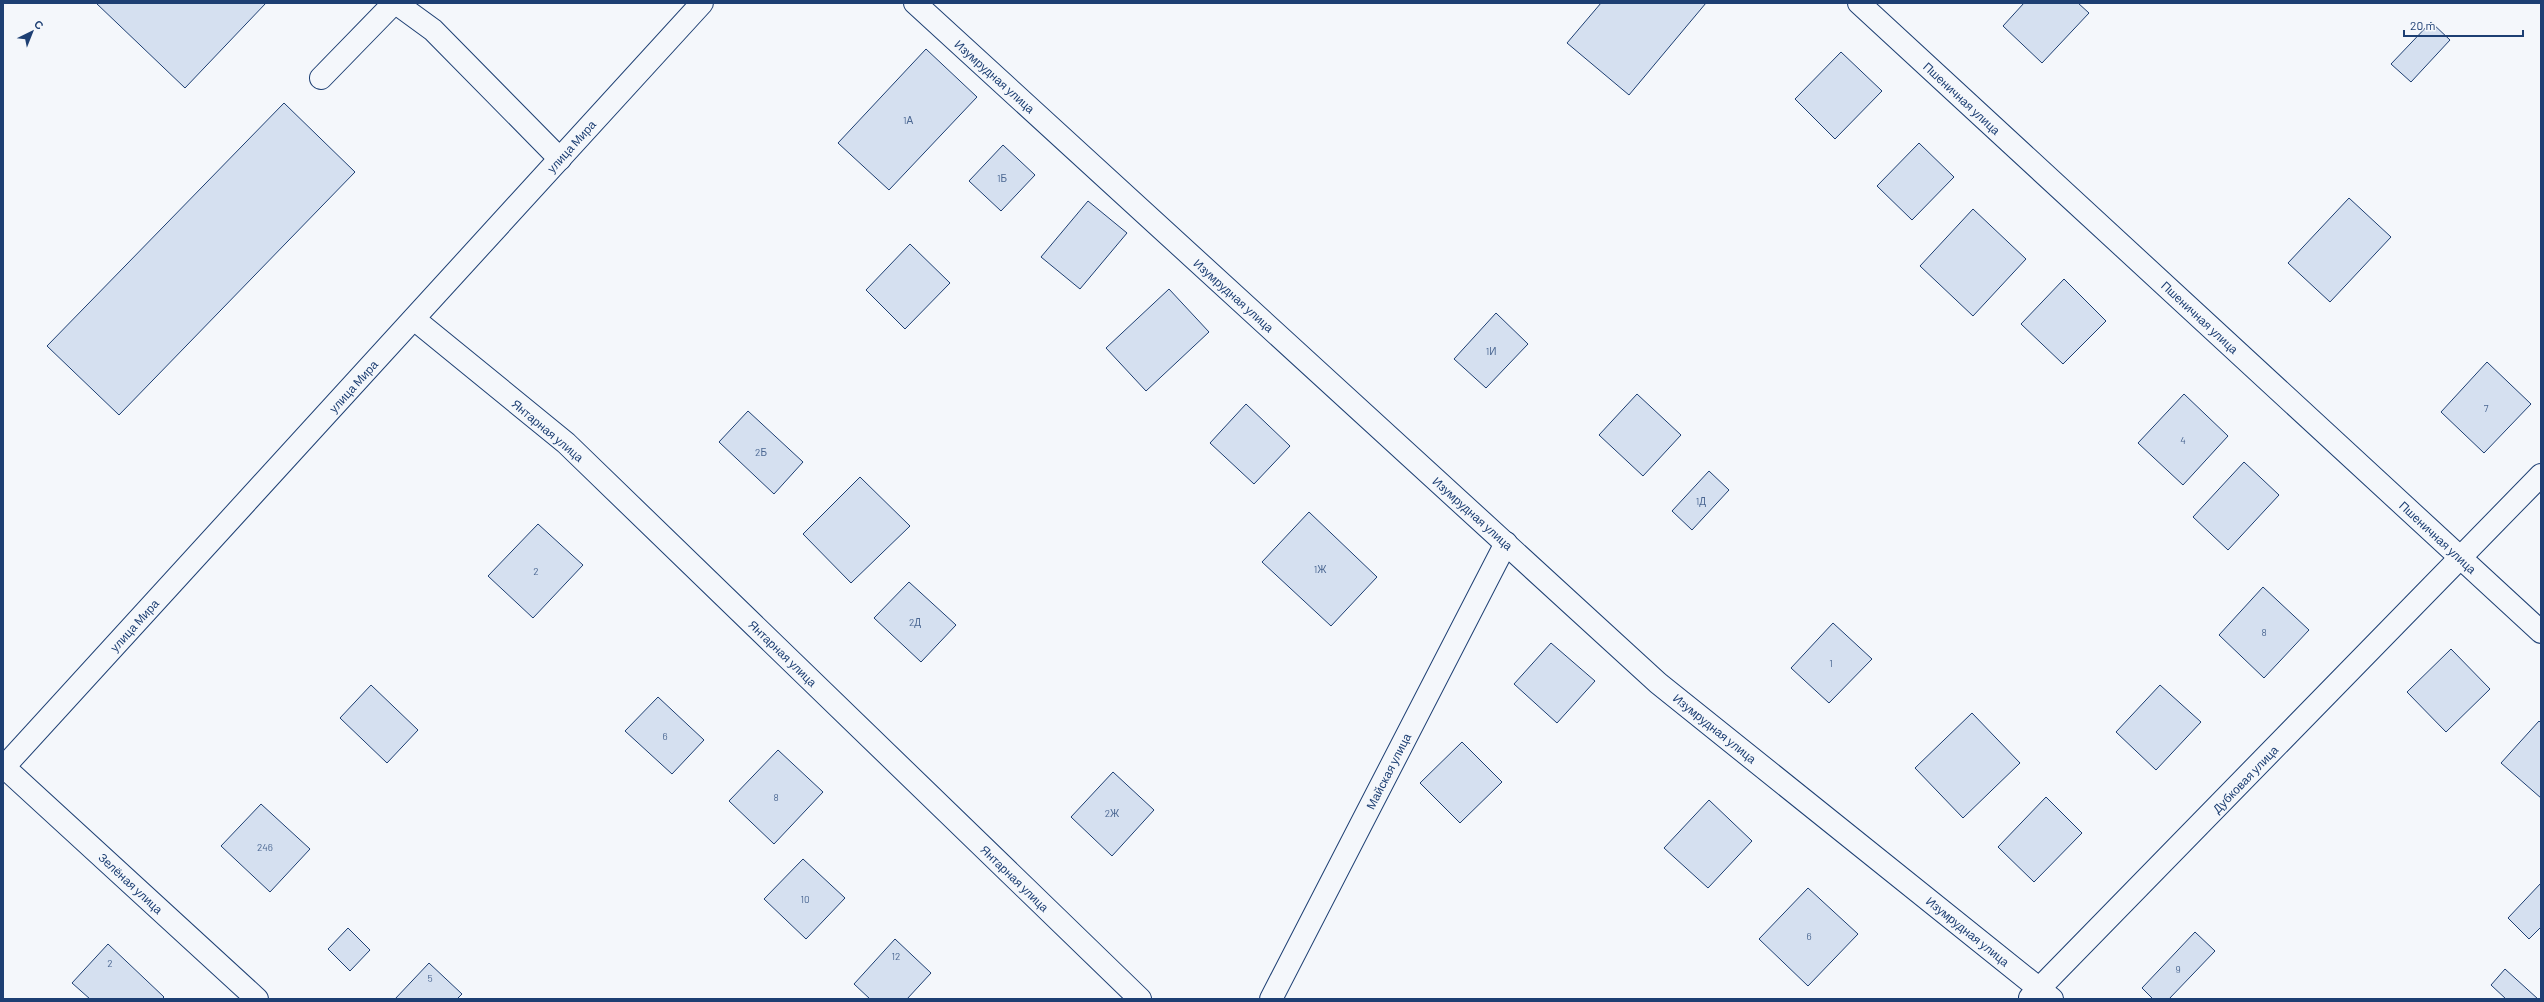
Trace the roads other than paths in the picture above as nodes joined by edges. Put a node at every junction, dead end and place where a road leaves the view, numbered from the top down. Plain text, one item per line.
1 (395, 3) edge
2 (702, 3) edge
3 (915, 3) edge
4 (1859, 3) edge
5 (321, 78) dead end
6 (560, 159) junction
7 (414, 319) junction
8 (2541, 475) edge
9 (1506, 543) junction
10 (2462, 558) junction
11 (2541, 632) edge
12 (4, 767) edge
13 (2040, 995) edge
14 (257, 999) edge
15 (1140, 999) edge
16 (1271, 999) edge

1 - 5 street
1 - 6 street
2 - 6 street, улица Мира
3 - 9 street, Изумрудная улица
4 - 10 street, Пшеничная улица
6 - 7 street, улица Мира
7 - 12 street, улица Мира
7 - 15 street, Янтарная улица
8 - 10 street, Дубковая улица
9 - 13 street, Изумрудная улица
9 - 16 street, Майская улица
10 - 11 street, Пшеничная улица
10 - 13 street, Дубковая улица
12 - 14 street, Зелёная улица

